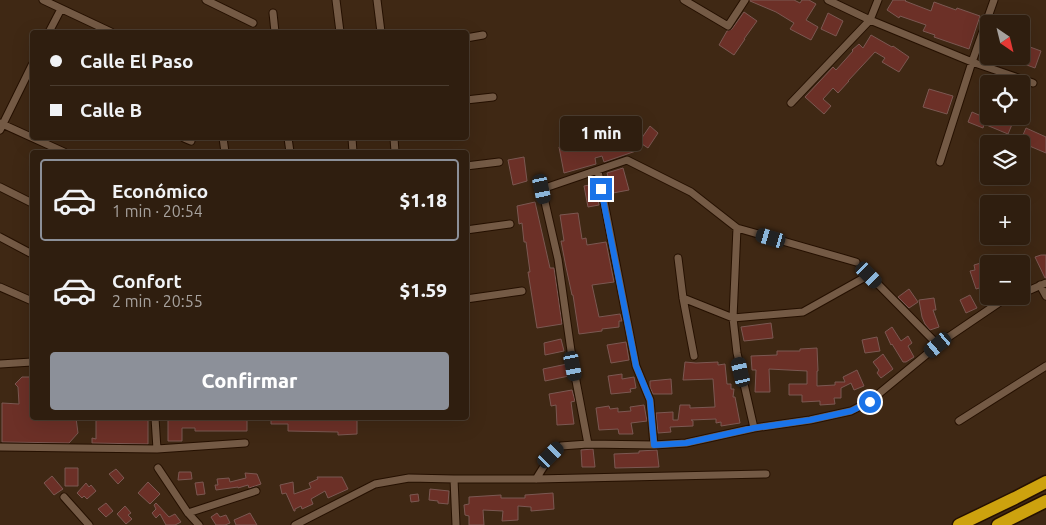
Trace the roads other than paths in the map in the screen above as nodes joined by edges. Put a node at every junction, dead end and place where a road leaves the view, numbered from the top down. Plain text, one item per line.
1 (43, 0) edge
2 (206, 0) edge
3 (336, 0) edge
4 (377, 0) edge
5 (684, 0) edge
6 (745, 0) edge
7 (828, 0) edge
8 (878, 0) edge
9 (994, 0) edge
10 (61, 9) junction
11 (273, 13) dead end
12 (870, 20) junction
13 (253, 23) dead end
14 (50, 30) edge
15 (107, 30) edge
16 (275, 30) edge
17 (340, 30) edge
18 (381, 30) edge
19 (483, 35) dead end
20 (469, 37) edge
21 (972, 62) junction
22 (30, 72) edge
23 (1034, 83) dead end
24 (493, 97) dead end
25 (469, 100) edge
26 (791, 103) dead end
27 (1, 126) edge
28 (30, 138) edge
29 (35, 140) edge
30 (59, 150) edge
31 (499, 162) dead end
32 (940, 162) dead end
33 (469, 166) edge
34 (598, 171) junction
35 (0, 187) edge
36 (30, 202) edge
37 (510, 224) dead end
38 (737, 228) junction
39 (469, 230) edge
40 (0, 237) edge
41 (30, 253) edge
42 (678, 258) dead end
43 (856, 262) dead end
44 (1043, 284) edge
45 (0, 287) edge
46 (1030, 290) edge
47 (522, 291) dead end
48 (1046, 296) edge
49 (682, 298) junction
50 (469, 299) edge
51 (30, 300) edge
52 (996, 305) edge
53 (733, 318) junction
54 (938, 345) junction
55 (694, 356) dead end
56 (30, 362) edge
57 (0, 364) edge
58 (1046, 366) edge
59 (155, 420) edge
60 (959, 421) dead end
61 (754, 428) junction
62 (245, 443) dead end
63 (588, 444) junction
64 (654, 445) junction
65 (0, 447) edge
66 (157, 449) junction
67 (158, 468) dead end
68 (766, 474) dead end
69 (454, 479) junction
70 (536, 479) junction
71 (1046, 482) edge
72 (256, 491) dead end
73 (64, 497) dead end
74 (1046, 501) edge
75 (188, 513) junction
76 (89, 525) edge
77 (199, 525) edge
78 (296, 525) edge
79 (456, 525) edge
80 (959, 525) edge
81 (998, 525) edge

1 - 10 street
2 - 13 street
3 - 17 street
4 - 18 street
5 - 6 street
7 - 12 street
8 - 12 street
9 - 21 street
10 - 14 street
10 - 15 street
11 - 16 street
12 - 21 street
12 - 26 street
19 - 20 street
21 - 23 street
21 - 32 street
22 - 27 street
24 - 25 street
27 - 28 street
29 - 30 street
31 - 33 street
34 - 38 street
34 - 63 street
34 - 64 street
35 - 36 street
37 - 39 street
38 - 43 street
38 - 53 street
40 - 41 street
42 - 49 street
44 - 46 street
44 - 48 street
45 - 51 street
47 - 50 street
49 - 53 street
49 - 55 street
52 - 54 street
53 - 54 street
53 - 61 street
54 - 61 street
56 - 57 street
58 - 60 street
59 - 66 street
61 - 64 street
62 - 66 street
63 - 64 street
63 - 70 street
65 - 66 street
67 - 75 street
68 - 70 street
69 - 70 street
69 - 78 street
69 - 79 street
71 - 80 highway
72 - 75 street
73 - 76 street
74 - 81 highway
75 - 77 street

